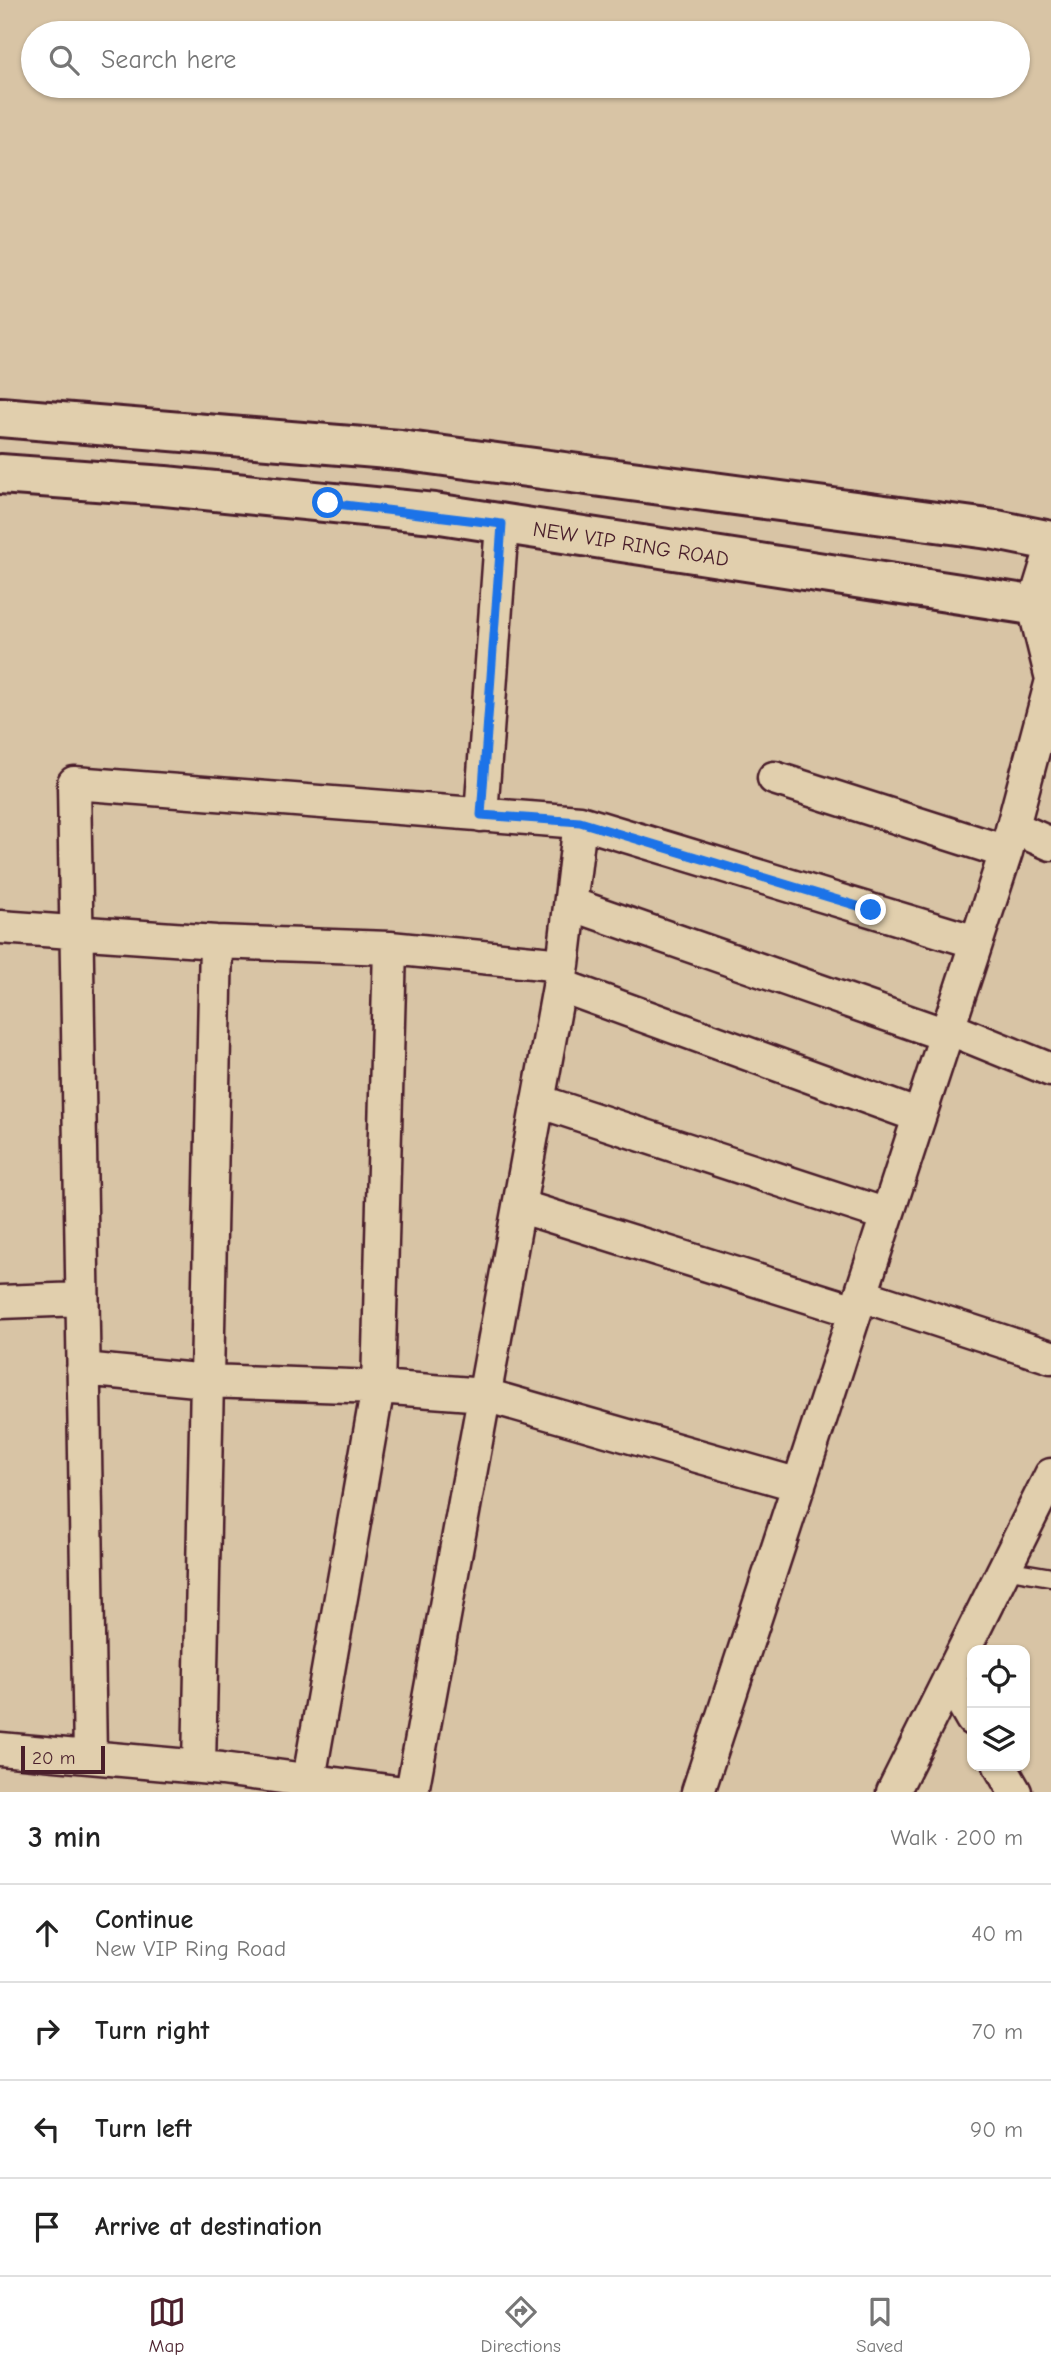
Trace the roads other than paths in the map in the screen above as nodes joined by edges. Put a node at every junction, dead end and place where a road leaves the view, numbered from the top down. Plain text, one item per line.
1 (0, 417) edge
2 (0, 474) edge
3 (502, 524) junction
4 (1051, 541) edge
5 (1051, 551) edge
6 (1043, 607) edge
7 (1051, 675) edge
8 (1051, 684) edge
9 (774, 778) dead end
10 (481, 815) junction
11 (580, 822) junction
12 (1009, 839) junction
13 (1051, 844) edge
14 (570, 904) junction
15 (0, 928) edge
16 (76, 933) junction
17 (216, 942) junction
18 (976, 942) junction
19 (390, 948) junction
20 (561, 975) junction
21 (947, 1032) junction
22 (1051, 1070) edge
23 (538, 1101) junction
24 (919, 1116) junction
25 (519, 1206) junction
26 (887, 1215) junction
27 (82, 1299) junction
28 (0, 1302) edge
29 (858, 1303) junction
30 (1051, 1357) edge
31 (83, 1369) junction
32 (207, 1381) junction
33 (377, 1387) junction
34 (485, 1395) junction
35 (1051, 1475) edge
36 (799, 1485) junction
37 (1004, 1569) junction
38 (1051, 1577) edge
39 (949, 1679) junction
40 (967, 1710) edge
41 (0, 1749) edge
42 (90, 1757) junction
43 (1003, 1771) edge
44 (214, 1776) edge
45 (309, 1779) junction
46 (396, 1792) edge
47 (412, 1792) edge
48 (698, 1792) edge
49 (893, 1792) edge
50 (1015, 1792) edge

1 - 4 main road
2 - 3 main road, NEW VIP RING ROAD
3 - 6 main road, NEW VIP RING ROAD
3 - 10 street
5 - 6 street
6 - 7 street
8 - 12 street
9 - 12 street
10 - 11 street
10 - 16 street
11 - 14 street
11 - 18 street
12 - 13 street
12 - 18 street
14 - 20 street
14 - 21 street
15 - 16 street
16 - 17 street
16 - 27 street
17 - 19 street
17 - 32 street
18 - 21 street
19 - 20 street
19 - 33 street
20 - 23 street
20 - 24 street
21 - 22 street
21 - 24 street
23 - 25 street
23 - 26 street
24 - 26 street
25 - 29 street
25 - 34 street
26 - 29 street
27 - 28 street
27 - 31 street
29 - 30 street
29 - 36 street
31 - 32 street
31 - 42 street
32 - 33 street
32 - 44 street
33 - 34 street
33 - 45 street
34 - 36 street
34 - 47 street
35 - 37 street
36 - 48 street
37 - 38 lane
37 - 39 street
39 - 40 street
39 - 49 street
41 - 42 street
42 - 44 street
43 - 50 street
44 - 45 street
45 - 46 street

